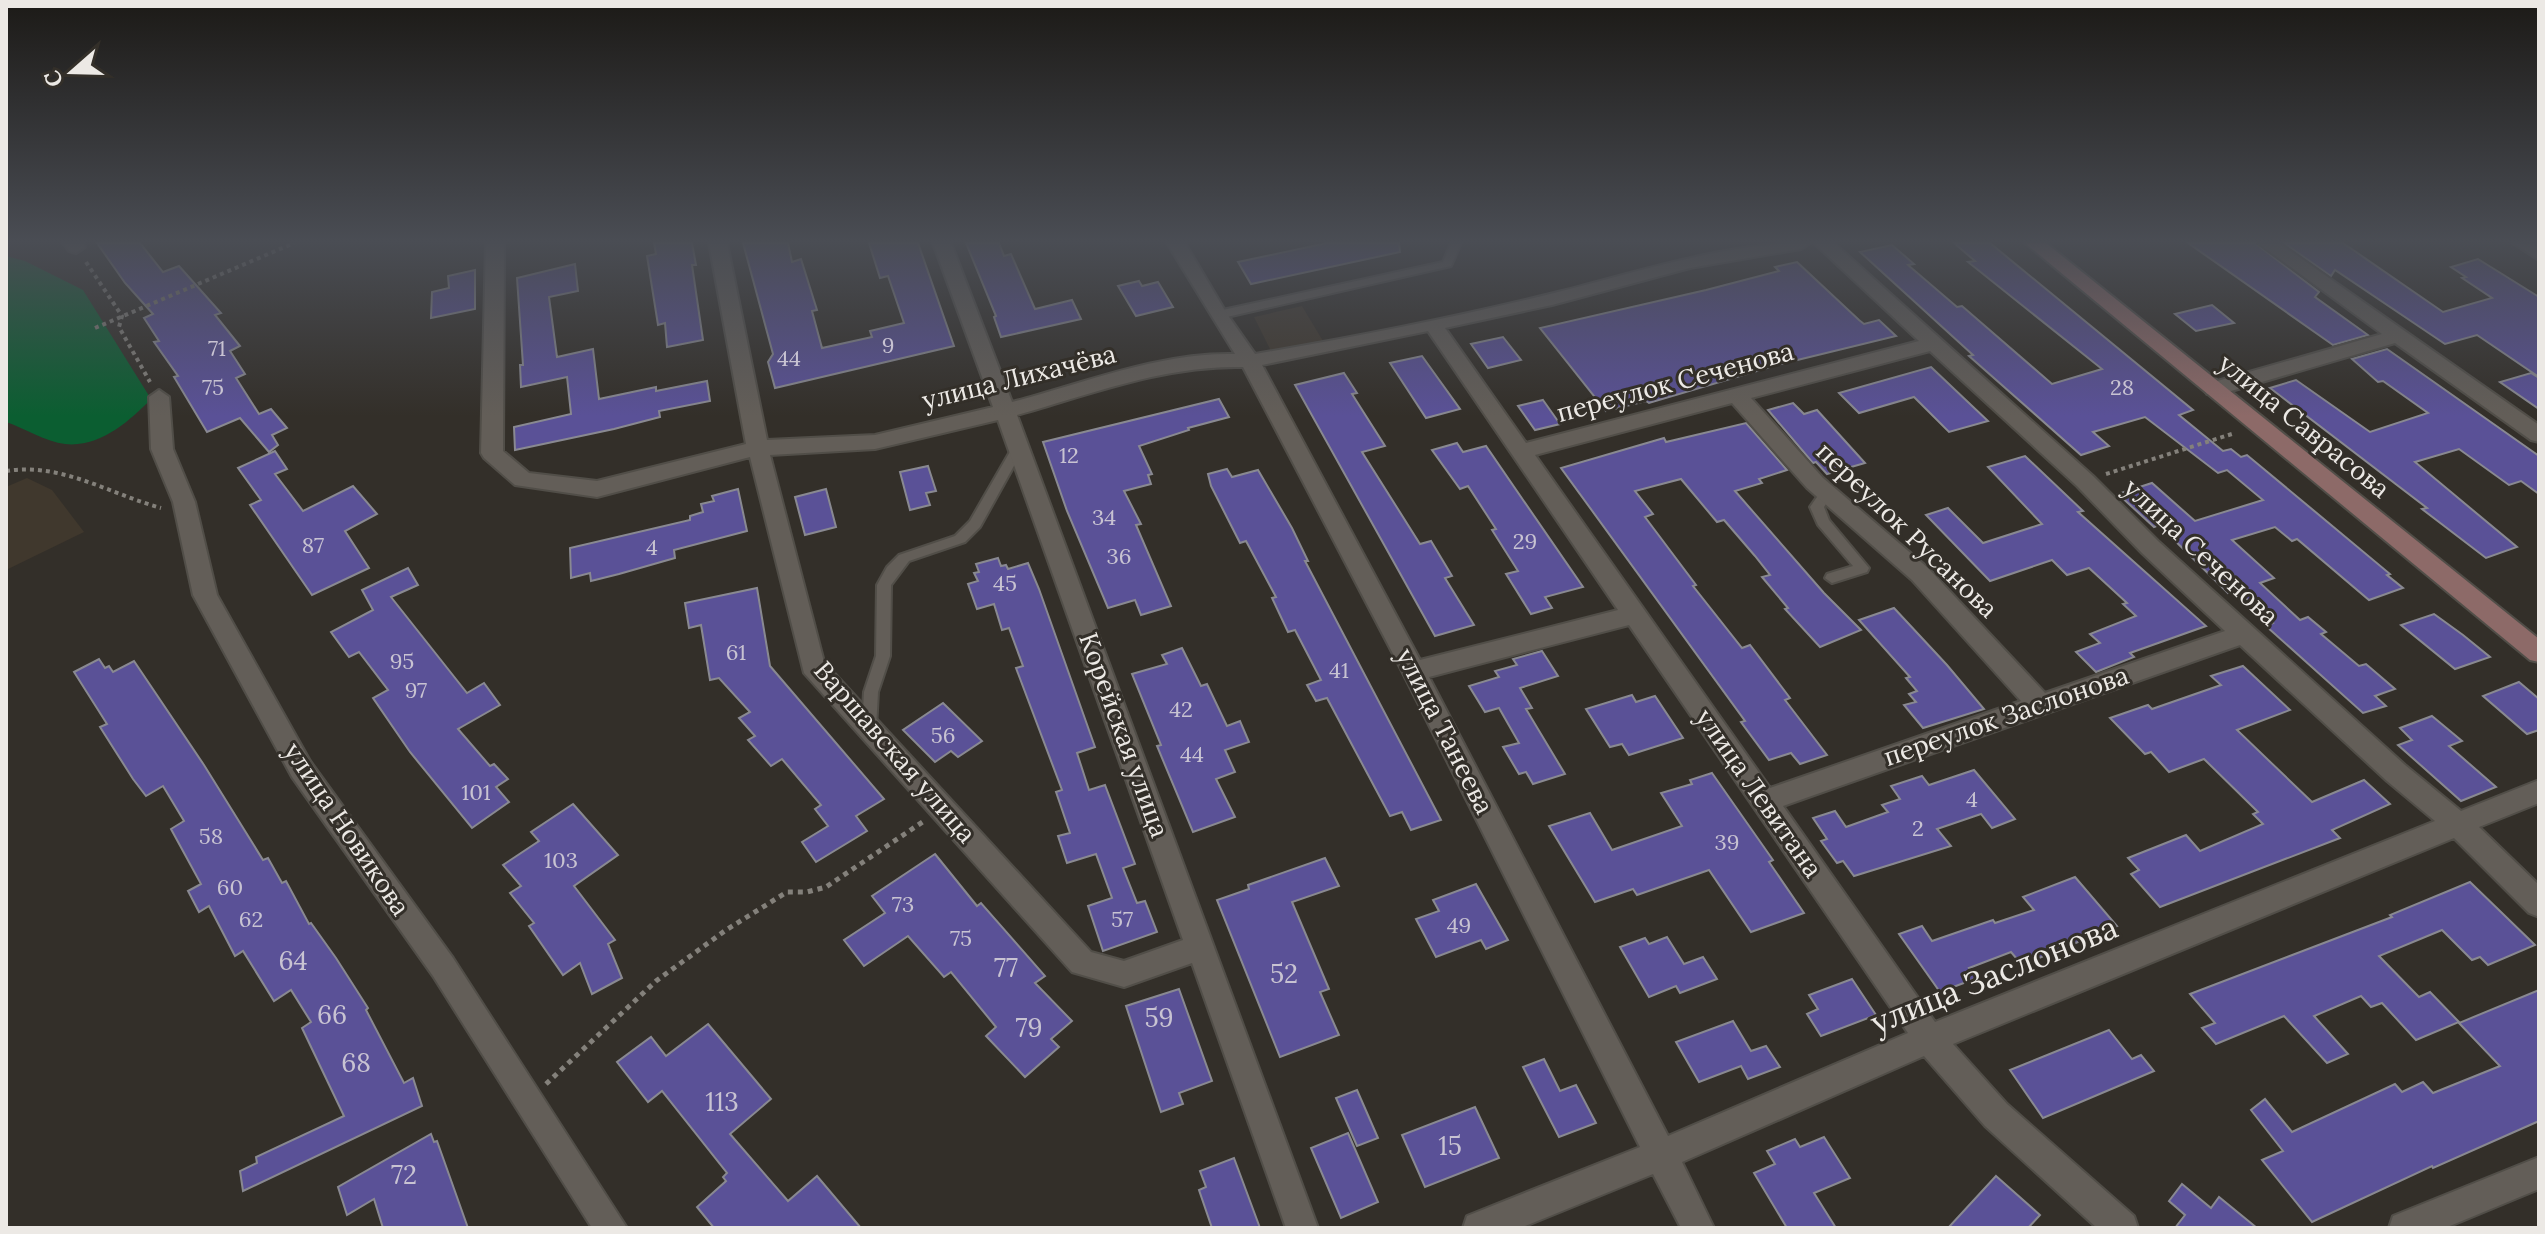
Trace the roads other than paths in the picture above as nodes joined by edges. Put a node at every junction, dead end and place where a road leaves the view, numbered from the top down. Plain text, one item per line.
1 (494, 301) edge
2 (729, 301) edge
3 (962, 301) edge
4 (1210, 301) edge
5 (1283, 301) edge
6 (1537, 301) edge
7 (1887, 301) edge
8 (2105, 301) edge
9 (2350, 301) edge
10 (1218, 315) junction
11 (1434, 326) junction
12 (2399, 335) junction
13 (1935, 343) junction
14 (1250, 361) junction
15 (2214, 389) junction
16 (1736, 395) junction
17 (159, 397) road end
18 (1006, 411) junction
19 (2539, 435) edge
20 (1019, 446) junction
21 (758, 448) junction
22 (1523, 451) junction
23 (1827, 493) junction
24 (1832, 578) dead end
25 (1633, 615) junction
26 (2246, 633) junction
27 (2539, 653) edge
28 (1414, 671) junction
29 (2039, 704) junction
30 (869, 728) junction
31 (2539, 791) edge
32 (1766, 801) junction
33 (2458, 824) junction
34 (2539, 904) edge
35 (1201, 947) junction
36 (1929, 1039) junction
37 (1661, 1155) junction
38 (2539, 1173) edge
39 (611, 1228) edge
40 (1302, 1228) edge
41 (1479, 1228) edge
42 (1698, 1228) edge
43 (2122, 1228) edge
44 (2405, 1228) edge

1 - 21 street, улица Лихачёва
2 - 21 street, Варшавская улица
3 - 18 street, Корейская улица
4 - 10 street, улица Танеева
5 - 10 lane
6 - 11 street, улица Лихачёва
7 - 13 street, улица Сеченова
8 - 15 street, улица Саврасова
9 - 12 street
10 - 14 street, улица Танеева
11 - 14 street, улица Лихачёва
11 - 22 street, улица Левитана
12 - 15 street
12 - 19 street
13 - 16 street, переулок Сеченова
13 - 26 street, улица Сеченова
14 - 18 street, улица Лихачёва
14 - 28 street, улица Танеева
15 - 27 street, улица Саврасова
16 - 22 street, переулок Сеченова
16 - 23 street, переулок Русанова
17 - 39 street, улица Новикова
18 - 20 street, Корейская улица
18 - 21 street, улица Лихачёва
20 - 30 lane
20 - 35 street, Корейская улица
21 - 30 street, Варшавская улица
22 - 25 street, улица Левитана
23 - 24 lane
23 - 29 street, переулок Русанова
25 - 28 street
25 - 32 street, улица Левитана
26 - 29 street, переулок Заслонова
26 - 33 street, улица Сеченова
28 - 37 street, улица Танеева
29 - 32 street, переулок Заслонова
30 - 35 street, Варшавская улица
31 - 33 street, улица Заслонова
32 - 36 street, улица Левитана
33 - 34 street, улица Сеченова
33 - 36 street, улица Заслонова
35 - 40 street, Корейская улица
36 - 37 street, улица Заслонова
36 - 43 street, улица Левитана
37 - 41 street, улица Заслонова
37 - 42 street, улица Танеева
38 - 44 street

